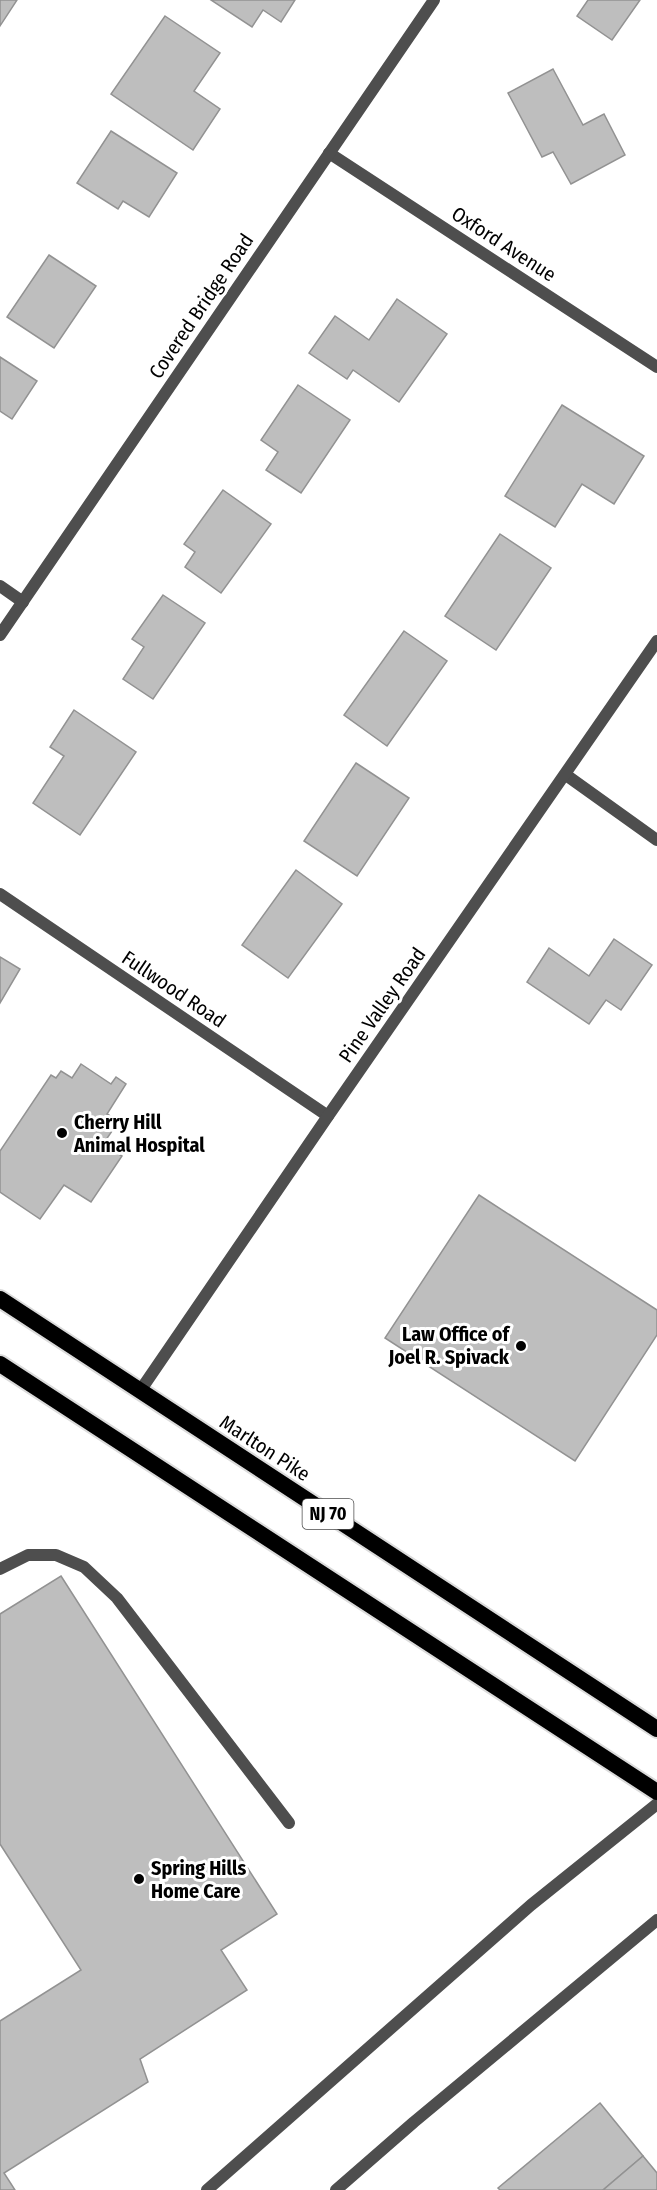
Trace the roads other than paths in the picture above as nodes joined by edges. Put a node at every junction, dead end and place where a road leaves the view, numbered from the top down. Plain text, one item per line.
1 (435, 0) edge
2 (329, 153) junction
3 (657, 367) edge
4 (0, 586) edge
5 (23, 602) junction
6 (0, 635) edge
7 (657, 641) edge
8 (566, 775) junction
9 (657, 840) edge
10 (0, 894) edge
11 (328, 1116) junction
12 (0, 1299) edge
13 (0, 1364) edge
14 (140, 1391) junction
15 (0, 1569) edge
16 (657, 1729) edge
17 (657, 1792) edge
18 (657, 1804) edge
19 (289, 1823) dead end
20 (657, 1920) edge
21 (207, 2190) edge
22 (336, 2190) edge

1 - 2 street, Covered Bridge Road
2 - 3 street, Oxford Avenue
2 - 5 street, Covered Bridge Road
4 - 5 street
5 - 6 street, Covered Bridge Road
7 - 8 street, Pine Valley Road
8 - 9 street
8 - 11 street, Pine Valley Road
10 - 11 street, Fullwood Road
11 - 14 street, Pine Valley Road
12 - 14 highway, Marlton Pike / NJ 70
13 - 17 highway, NJ 70
14 - 16 highway, Marlton Pike / NJ 70
15 - 19 street
18 - 21 street
20 - 22 street

